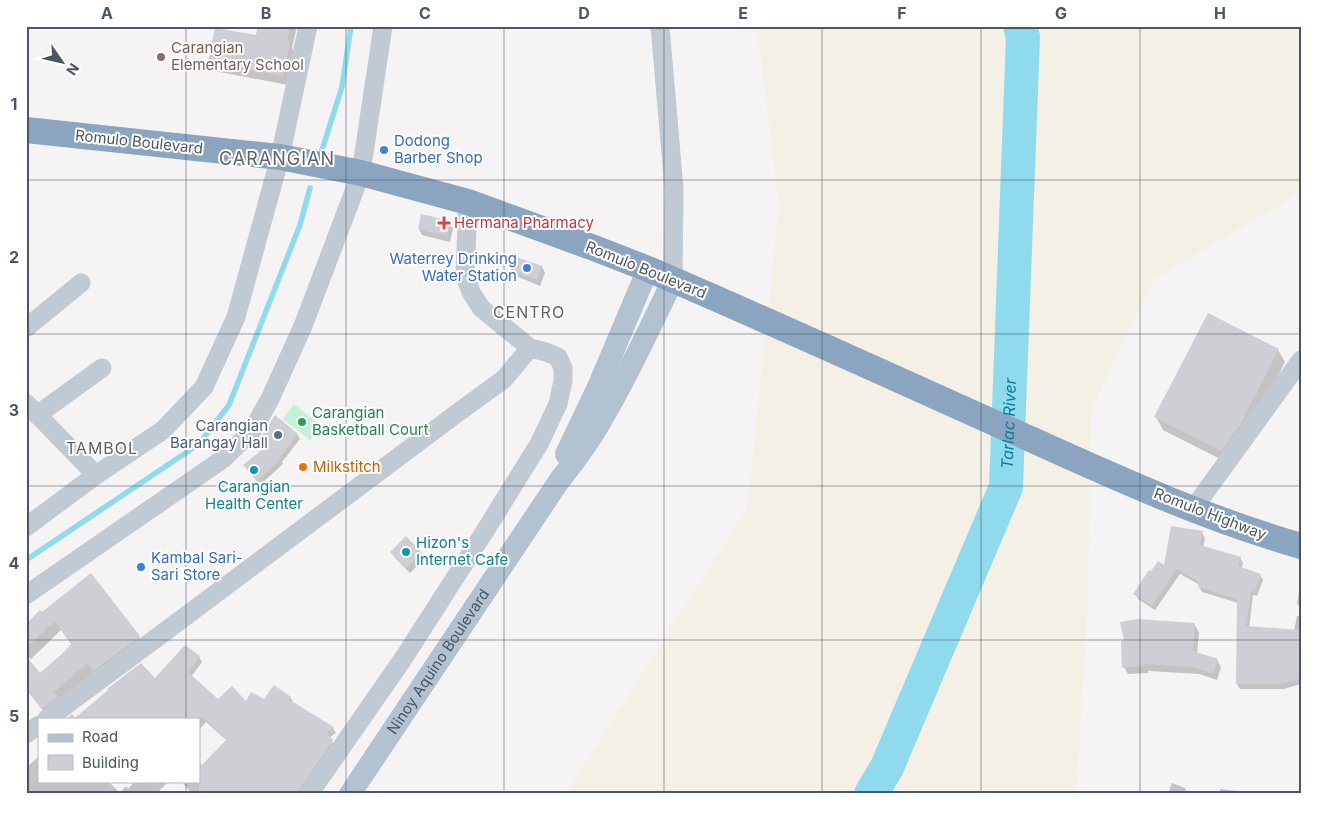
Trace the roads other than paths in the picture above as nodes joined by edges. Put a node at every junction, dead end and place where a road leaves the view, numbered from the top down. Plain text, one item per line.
1 (308, 26) edge
2 (383, 26) edge
3 (660, 26) edge
4 (26, 130) edge
5 (280, 157) junction
6 (361, 173) junction
7 (468, 202) junction
8 (648, 269) junction
9 (82, 283) dead end
10 (682, 284) junction
11 (26, 328) edge
12 (530, 348) junction
13 (1301, 360) edge
14 (102, 368) dead end
15 (32, 409) edge
16 (96, 474) junction
17 (1120, 479) joint
18 (560, 481) junction
19 (1193, 509) junction
20 (26, 527) edge
21 (1301, 546) edge
22 (26, 595) edge
23 (48, 718) edge
24 (38, 726) edge
25 (26, 734) edge
26 (309, 794) edge
27 (350, 794) edge

1 - 5 street
2 - 6 street
3 - 10 street
4 - 5 highway, Romulo Boulevard
5 - 6 highway, Romulo Boulevard
5 - 16 street
6 - 7 highway, Romulo Boulevard
6 - 22 street
7 - 8 highway, Romulo Boulevard
7 - 12 street
8 - 10 highway, Romulo Boulevard
8 - 18 main road, Ninoy Aquino Boulevard
9 - 11 street
10 - 17 highway, Romulo Boulevard
10 - 18 main road, Ninoy Aquino Boulevard
12 - 23 street
12 - 26 street
13 - 19 street
14 - 15 street
15 - 16 street
16 - 20 street
17 - 19 highway, Romulo Highway
18 - 27 main road, Ninoy Aquino Boulevard
19 - 21 highway, Romulo Highway
24 - 25 street

